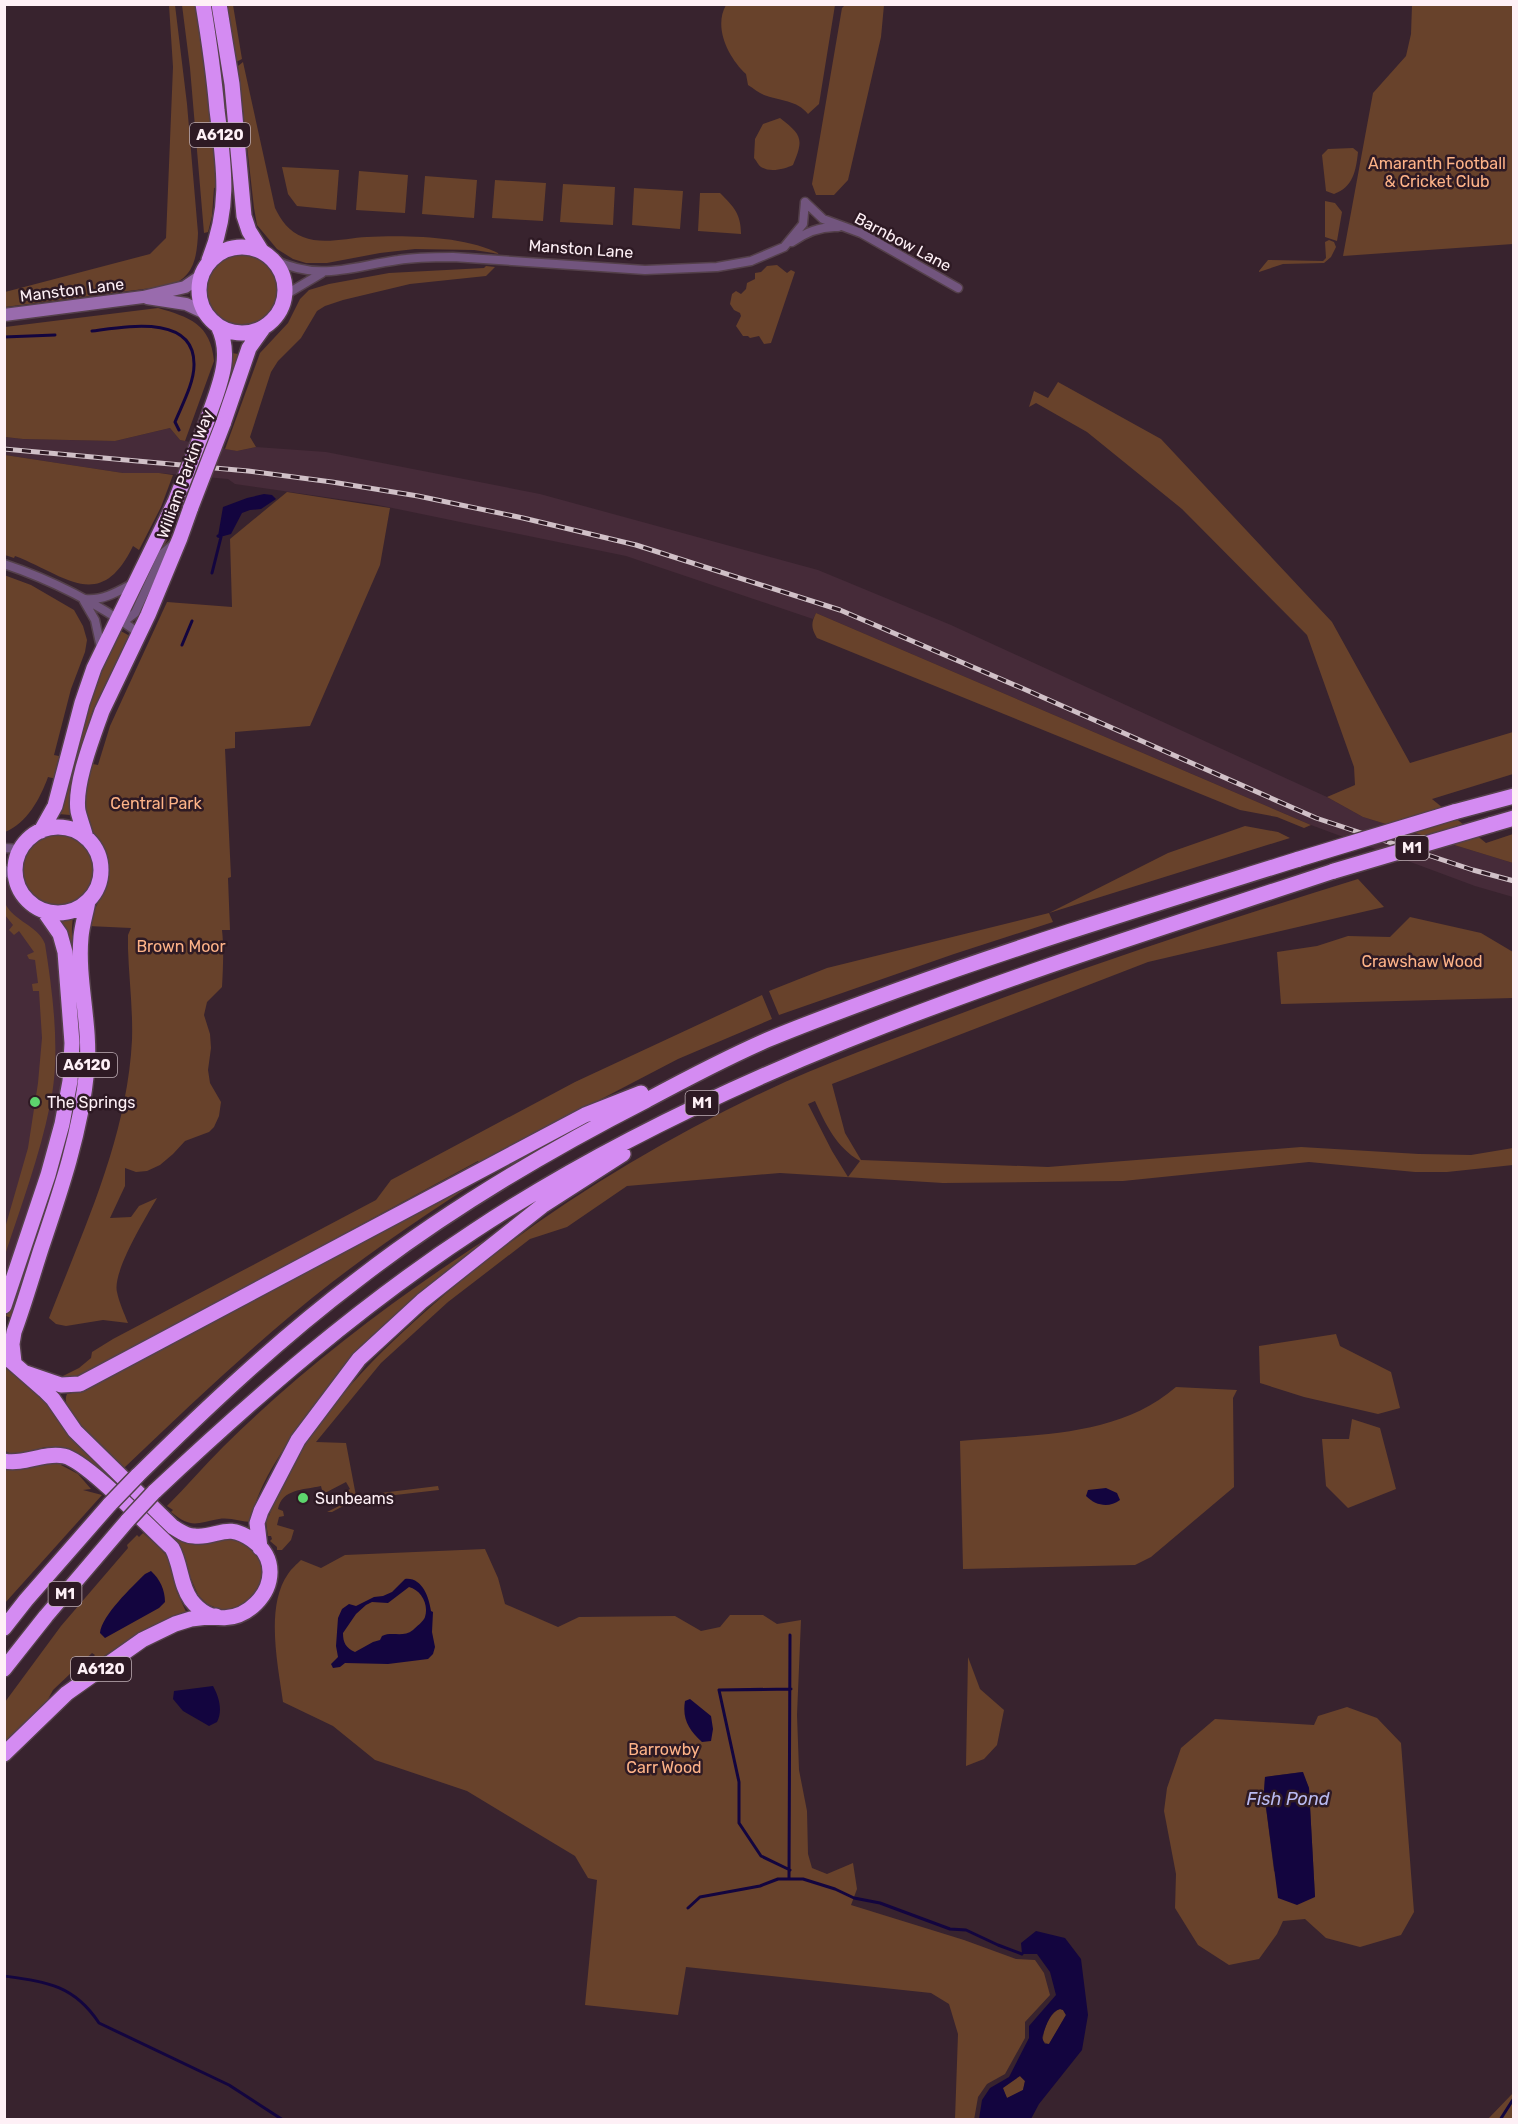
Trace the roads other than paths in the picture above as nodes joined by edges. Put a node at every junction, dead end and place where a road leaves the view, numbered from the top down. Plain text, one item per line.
1 (203, 4) edge
2 (219, 4) edge
3 (805, 202) joint
4 (844, 228) junction
5 (784, 247) junction
6 (267, 255) junction
7 (204, 270) junction
8 (322, 273) junction
9 (958, 288) dead end
10 (285, 295) junction
11 (143, 297) junction
12 (205, 313) junction
13 (4, 315) edge
14 (218, 326) junction
15 (264, 327) junction
16 (180, 538) junction
17 (4, 564) edge
18 (136, 582) junction
19 (82, 598) junction
20 (120, 620) junction
21 (139, 633) junction
22 (100, 654) junction
23 (1514, 796) edge
24 (1514, 818) edge
25 (41, 831) junction
26 (86, 838) junction
27 (4, 848) edge
28 (21, 849) junction
29 (4, 869) edge
30 (16, 880) junction
31 (88, 901) junction
32 (44, 911) junction
33 (708, 1068) junction
34 (723, 1092) junction
35 (4, 1306) edge
36 (9, 1359) edge
37 (26, 1373) junction
38 (4, 1461) edge
39 (261, 1548) junction
40 (216, 1616) junction
41 (4, 1628) edge
42 (4, 1670) edge
43 (4, 1755) edge

1 - 7 highway, A6120
2 - 6 highway, A6120
3 - 4 street, Barnbow Lane
3 - 5 street, Manston Lane
4 - 5 street
4 - 9 street, Barnbow Lane
5 - 8 street, Manston Lane
6 - 7 highway
6 - 8 street, Manston Lane
6 - 10 highway
7 - 11 street, Manston Lane
7 - 12 highway
8 - 10 street, Manston Lane
10 - 15 highway
11 - 12 street, Manston Lane
11 - 13 street, Manston Lane
12 - 14 highway
14 - 15 highway
14 - 18 highway, William Parkin Way, bridge
15 - 16 highway, William Parkin Way, bridge
16 - 20 street
16 - 21 highway, William Parkin Way
17 - 19 street
18 - 19 street
18 - 20 highway, William Parkin Way
19 - 20 street
19 - 22 street
20 - 21 street
20 - 22 highway, William Parkin Way
21 - 26 highway, William Parkin Way
22 - 25 highway, William Parkin Way
23 - 33 highway, M1, bridge
24 - 34 highway, M1, bridge
25 - 26 highway
25 - 28 highway
26 - 31 highway
27 - 28 street
28 - 30 highway
29 - 30 street
30 - 32 highway
31 - 32 highway
31 - 36 highway, A6120
32 - 35 highway, A6120
33 - 37 highway, M1
33 - 41 highway, M1, bridge
34 - 39 highway, M1
34 - 42 highway, M1, bridge
36 - 37 highway
37 - 39 highway
38 - 40 highway
39 - 40 highway
40 - 43 highway, A6120

